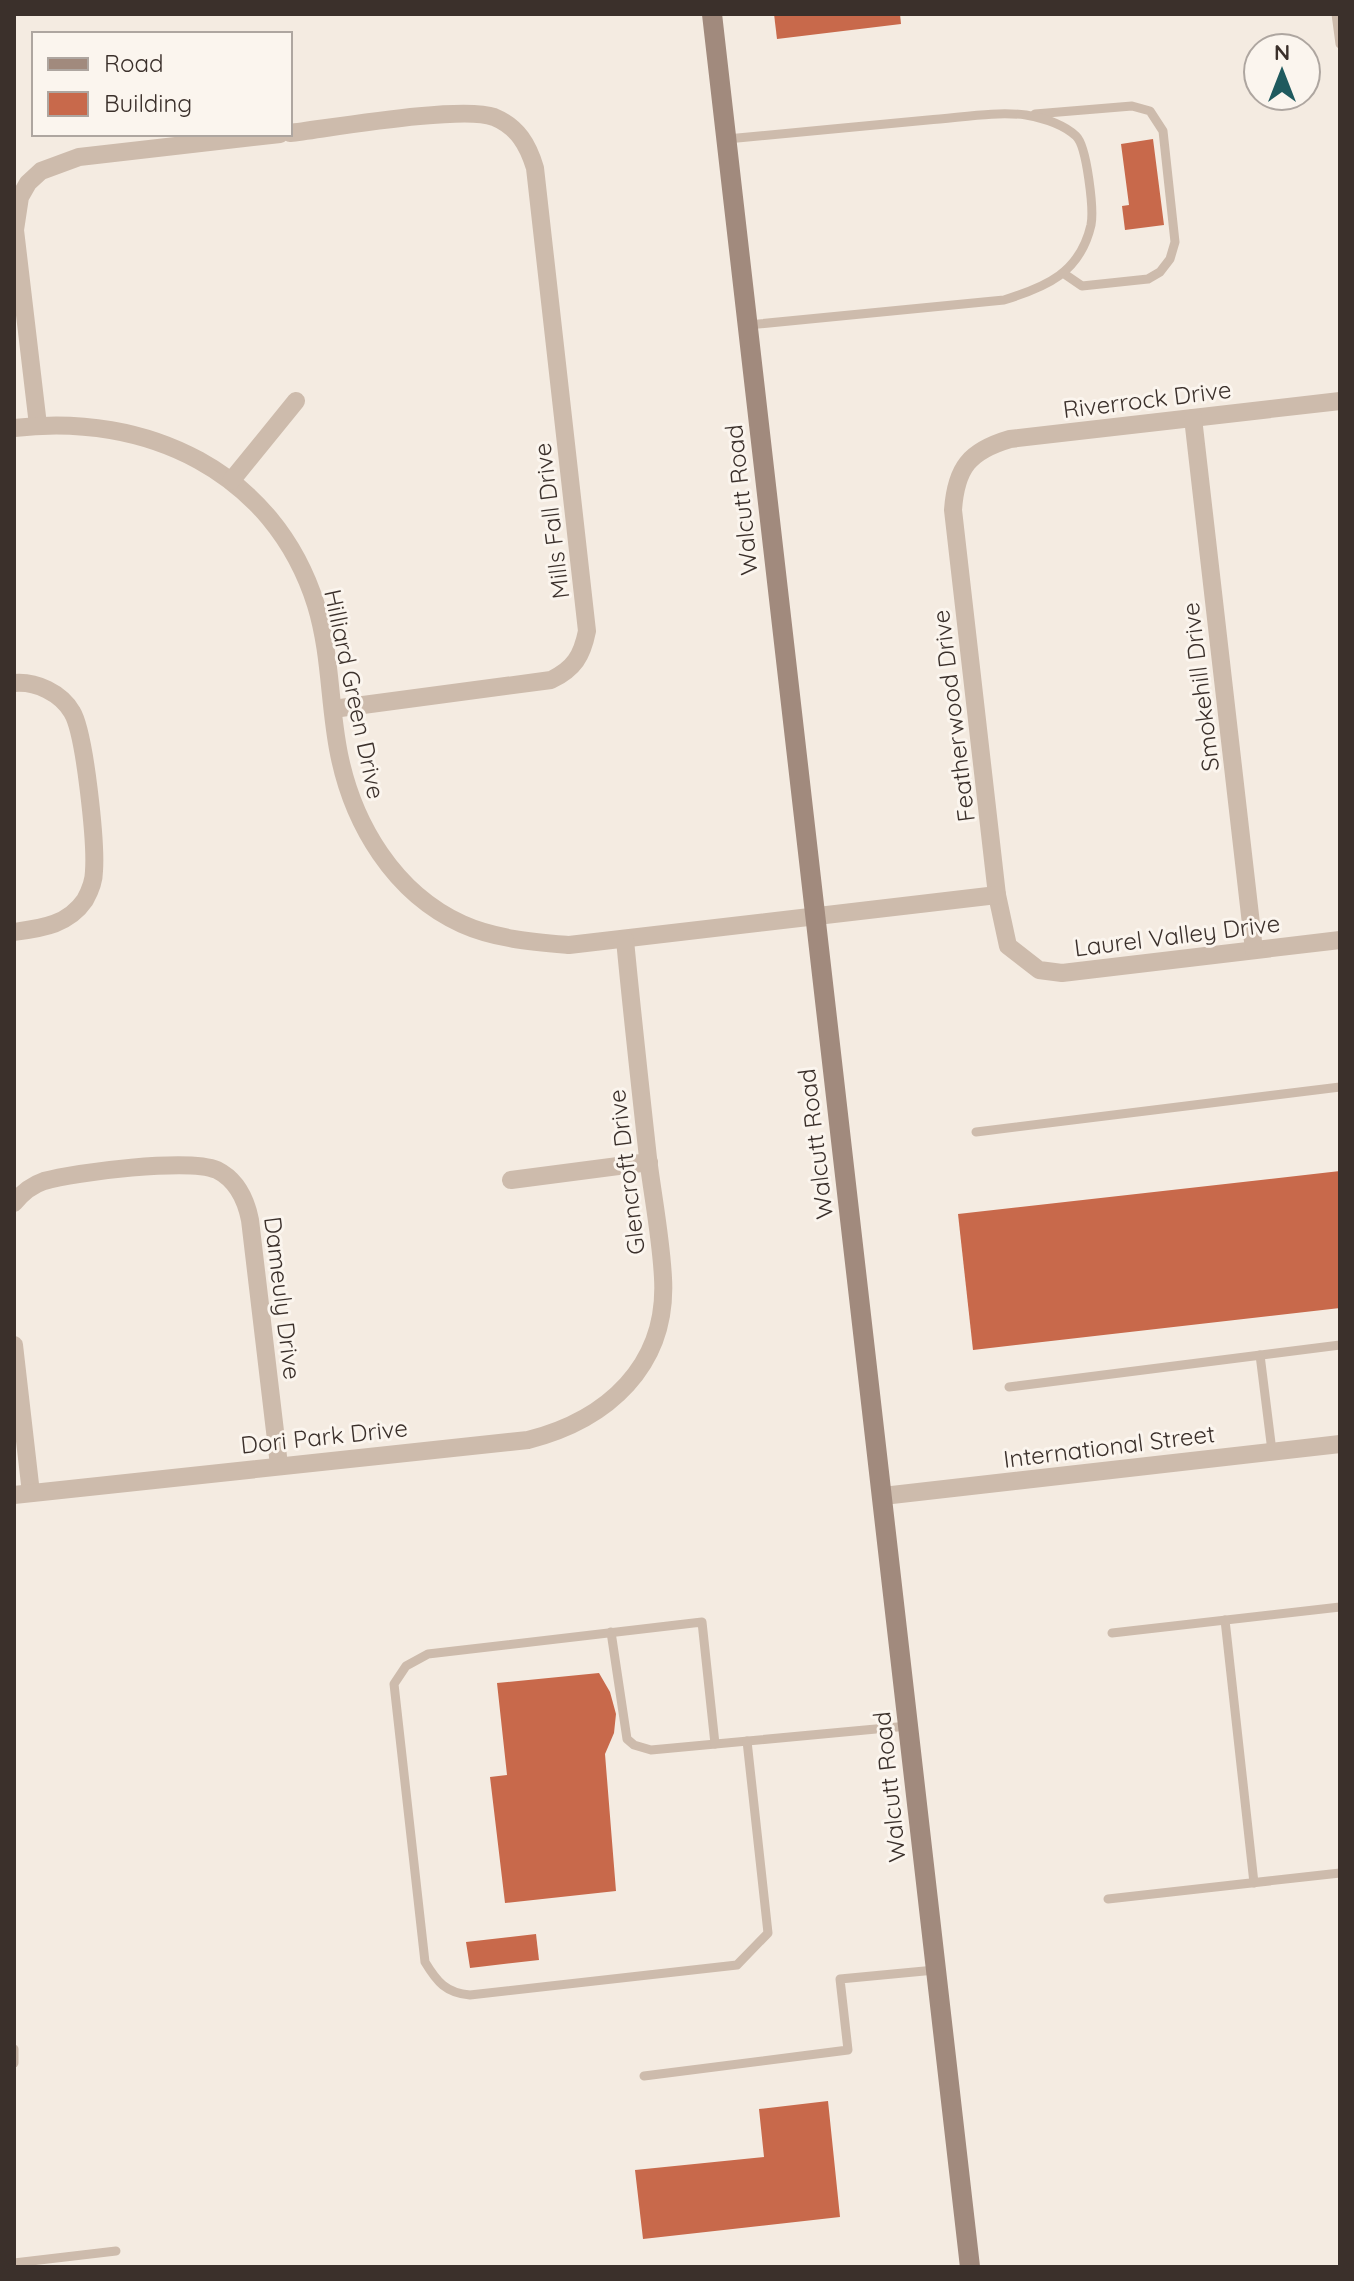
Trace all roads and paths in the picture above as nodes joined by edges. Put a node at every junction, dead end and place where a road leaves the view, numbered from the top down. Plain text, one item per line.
1 (712, 14) edge
2 (1336, 14) edge
3 (1340, 44) edge
4 (1022, 115) junction
5 (292, 133) edge
6 (263, 136) edge
7 (727, 139) junction
8 (1063, 273) junction
9 (748, 325) junction
10 (296, 401) dead end
11 (1340, 401) edge
12 (1193, 418) junction
13 (38, 425) junction
14 (14, 428) edge
15 (967, 462) joint
16 (231, 481) junction
17 (14, 683) edge
18 (333, 709) junction
19 (997, 895) junction
20 (815, 919) junction
21 (14, 932) edge
22 (625, 940) junction
23 (1340, 940) edge
24 (1254, 950) junction
25 (1023, 960) joint
26 (1340, 1087) edge
27 (976, 1132) dead end
28 (649, 1162) junction
29 (511, 1180) dead end
30 (14, 1203) edge
31 (14, 1345) edge
32 (1340, 1345) edge
33 (1260, 1355) junction
34 (1009, 1387) dead end
35 (625, 1389) joint
36 (1340, 1444) edge
37 (1272, 1451) junction
38 (279, 1465) junction
39 (23, 1494) edge
40 (883, 1496) junction
41 (1340, 1607) edge
42 (1225, 1620) junction
43 (611, 1632) junction
44 (1112, 1633) dead end
45 (908, 1726) junction
46 (747, 1741) junction
47 (715, 1744) junction
48 (1340, 1873) edge
49 (1254, 1883) junction
50 (1108, 1899) dead end
51 (936, 1970) junction
52 (14, 2049) edge
53 (14, 2063) edge
54 (644, 2076) dead end
55 (116, 2251) dead end
56 (14, 2263) edge
57 (970, 2267) edge

1 - 7 street, Walcutt Road
2 - 3 lane
4 - 7 lane
4 - 8 lane
4 - 8 lane
5 - 18 street, Mills Fall Drive
6 - 13 street
7 - 9 street, Walcutt Road
8 - 9 lane
9 - 20 street, Walcutt Road
10 - 16 street
11 - 12 street, Riverrock Drive
12 - 15 street, Riverrock Drive
12 - 24 street, Smokehill Drive
13 - 14 street, Hilliard Green Drive
13 - 16 street, Hilliard Green Drive
15 - 19 street, Featherwood Drive
16 - 18 street, Hilliard Green Drive
17 - 21 street
18 - 22 street, Hilliard Green Drive
19 - 20 street, Hilliard Green Drive
19 - 25 street, Featherwood Drive
20 - 22 street, Hilliard Green Drive
20 - 40 street, Walcutt Road
22 - 28 street, Glencroft Drive
23 - 24 street, Laurel Valley Drive
24 - 25 street, Laurel Valley Drive
26 - 27 lane
28 - 29 street
28 - 35 street, Glencroft Drive
30 - 38 street, Dameuly Drive
31 - 39 street
32 - 33 lane
33 - 34 lane
33 - 37 lane
35 - 38 street, Dori Park Drive
36 - 37 street, International Street
37 - 40 street, International Street
38 - 39 street, Dori Park Drive
40 - 45 street, Walcutt Road
41 - 42 lane
42 - 44 lane
42 - 49 lane
43 - 46 lane
43 - 47 lane
43 - 47 lane
45 - 46 lane
45 - 51 street, Walcutt Road
46 - 47 lane
48 - 49 lane
49 - 50 lane
51 - 54 lane
51 - 57 street, Walcutt Road
52 - 53 lane
55 - 56 lane

